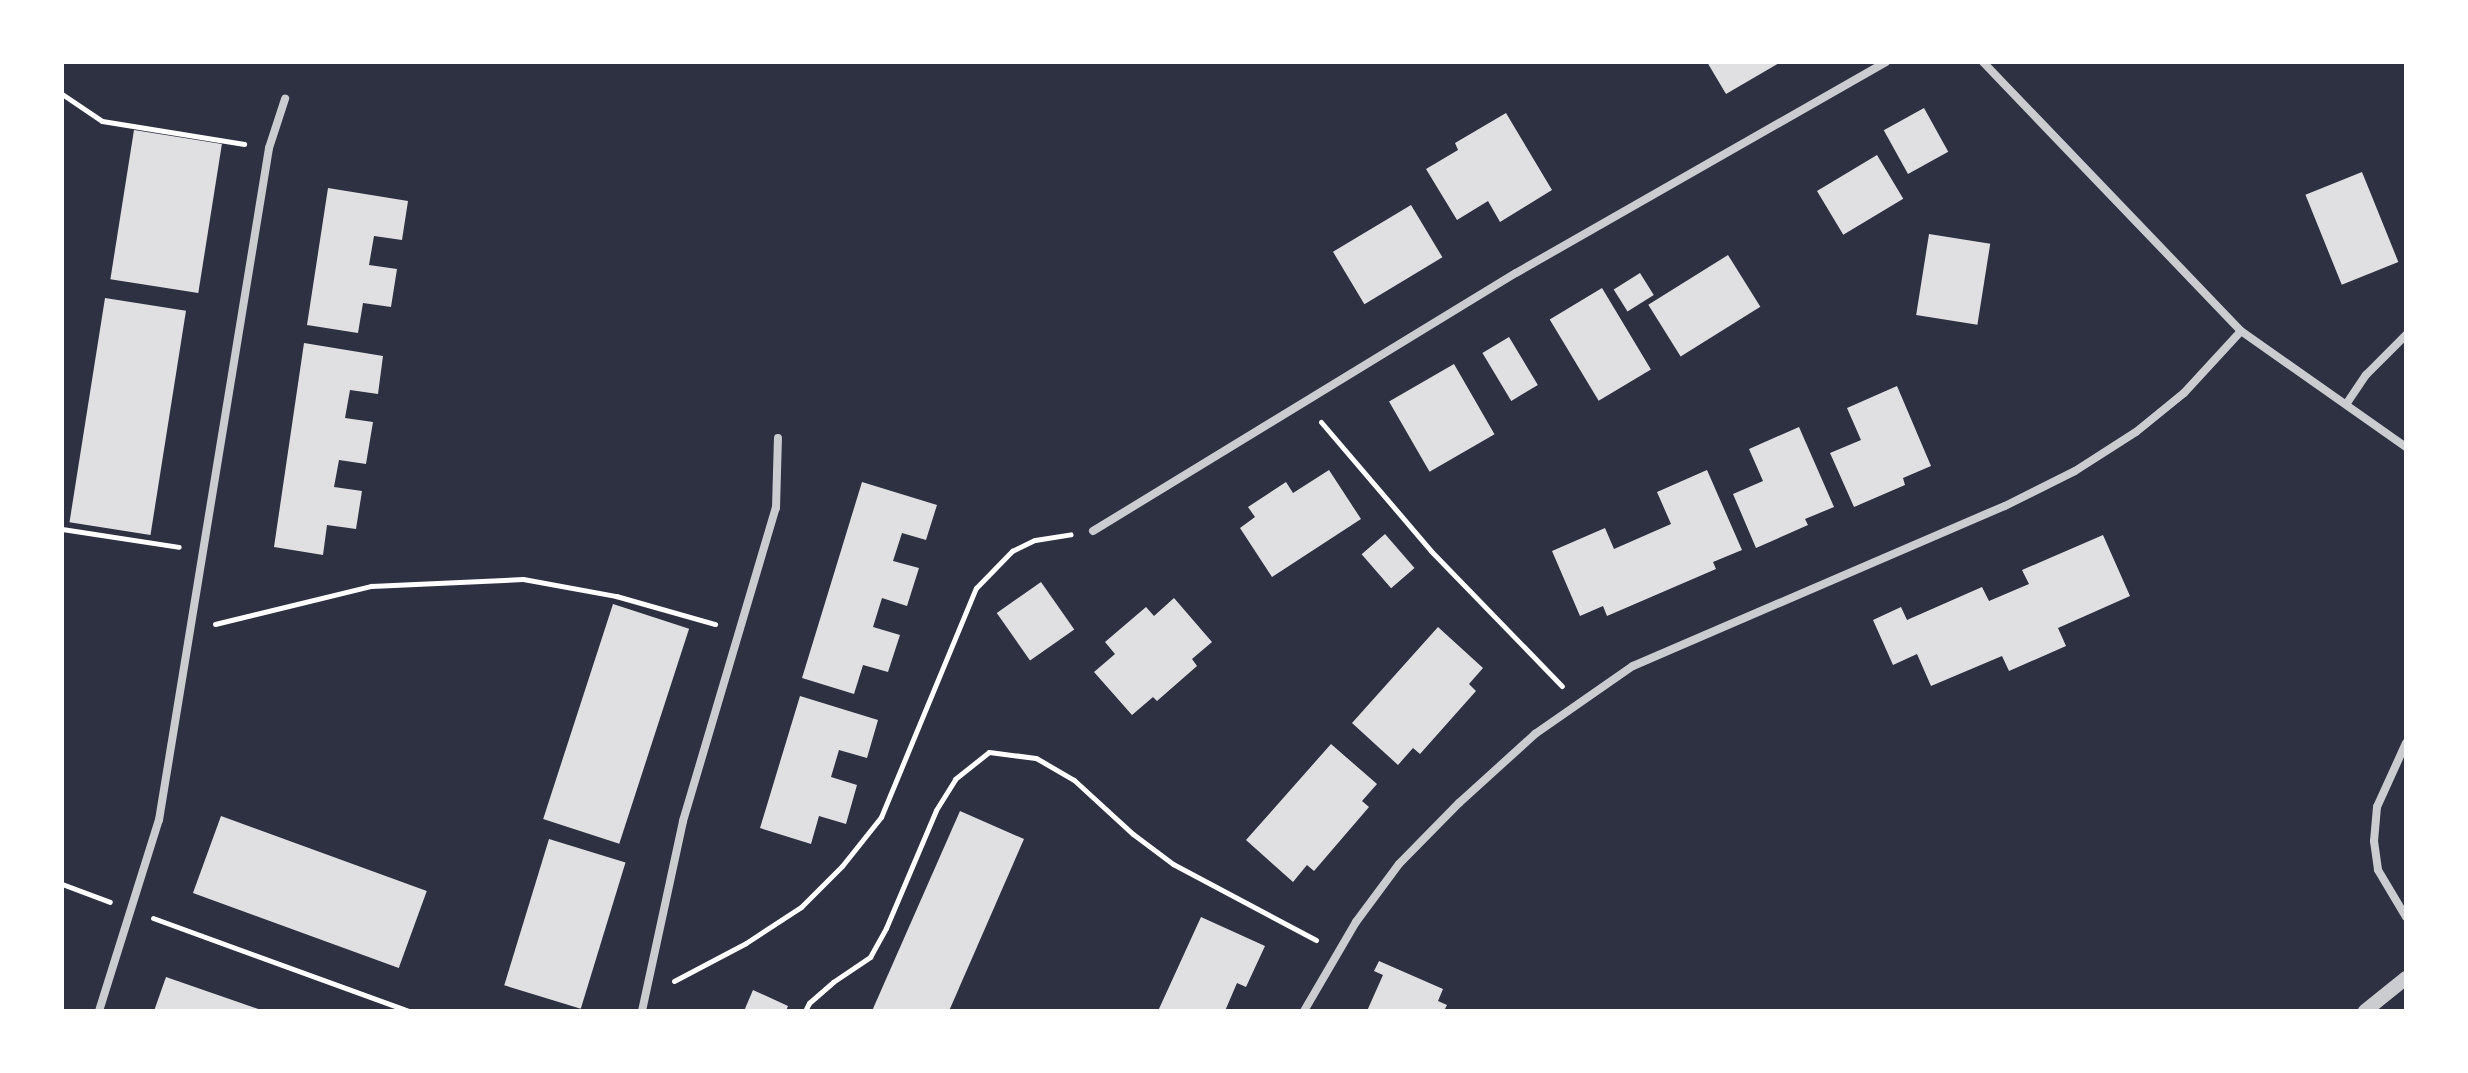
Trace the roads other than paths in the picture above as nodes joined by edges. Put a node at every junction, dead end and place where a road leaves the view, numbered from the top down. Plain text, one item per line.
1 (1886, 62) edge
2 (1983, 62) edge
3 (285, 99) dead end
4 (2241, 331) junction
5 (2406, 335) edge
6 (2347, 403) junction
7 (778, 438) dead end
8 (2406, 447) edge
9 (1093, 531) road end
10 (2406, 743) edge
11 (2406, 917) edge
12 (2406, 978) edge
13 (99, 1011) edge
14 (642, 1011) edge
15 (1304, 1011) edge
16 (2365, 1011) edge

1 - 9 street
2 - 4 street
3 - 13 street
4 - 6 street
4 - 15 street
5 - 6 street
6 - 8 street
7 - 14 street
10 - 11 street
12 - 16 street

